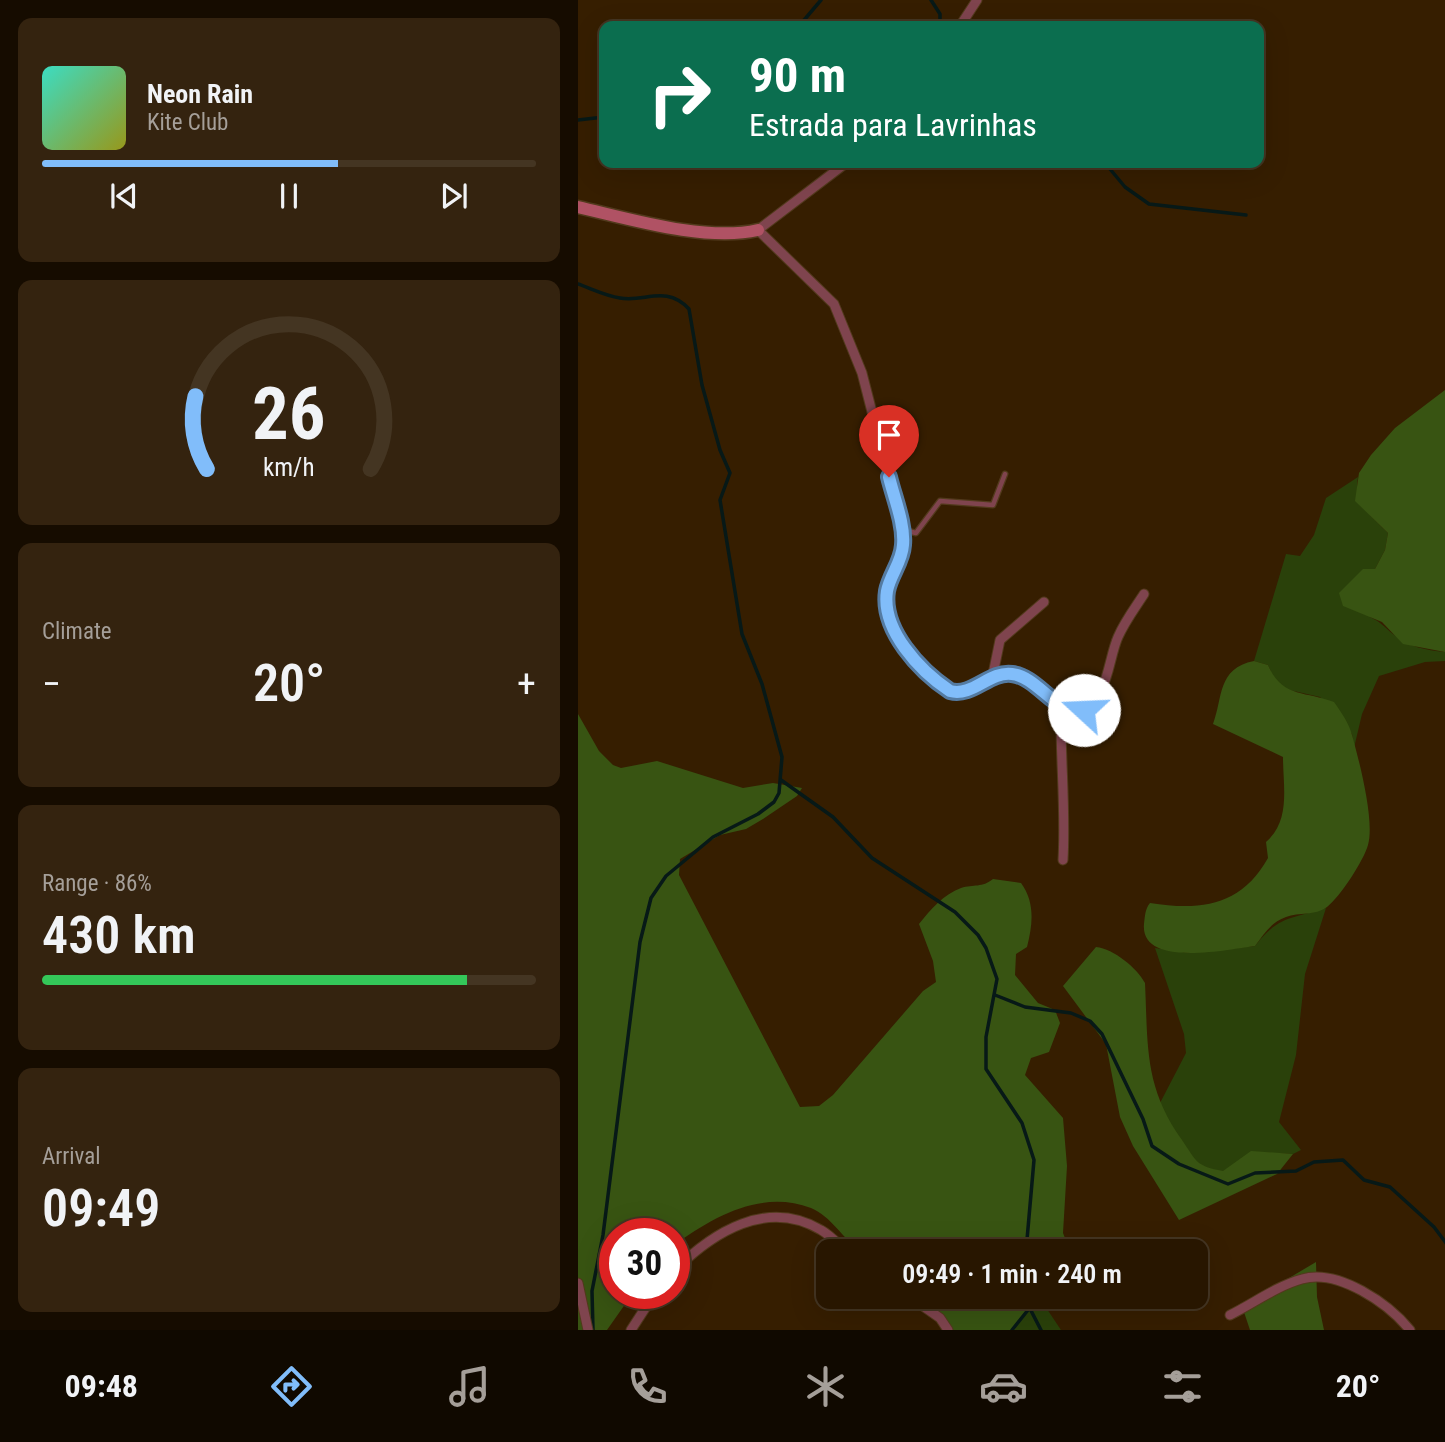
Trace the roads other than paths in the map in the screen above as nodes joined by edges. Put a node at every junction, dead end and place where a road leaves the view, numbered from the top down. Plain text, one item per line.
1 (977, 0) edge
2 (963, 21) edge
3 (839, 168) edge
4 (578, 207) edge
5 (758, 230) junction
6 (1005, 474) dead end
7 (902, 529) junction
8 (1144, 594) dead end
9 (1044, 602) dead end
10 (992, 678) junction
11 (1061, 705) junction
12 (1063, 860) dead end
13 (832, 1239) edge
14 (690, 1258) edge
15 (578, 1283) edge
16 (645, 1309) edge
17 (927, 1309) edge
18 (1230, 1315) dead end
19 (588, 1330) edge
20 (631, 1330) edge
21 (948, 1330) edge
22 (1410, 1330) edge

1 - 2 street
3 - 5 street
4 - 5 street
5 - 7 street
6 - 7 lane
7 - 10 street
8 - 11 street
9 - 10 street
10 - 11 street
11 - 12 street
13 - 14 street
15 - 19 street
16 - 20 street
17 - 21 street
18 - 22 street

